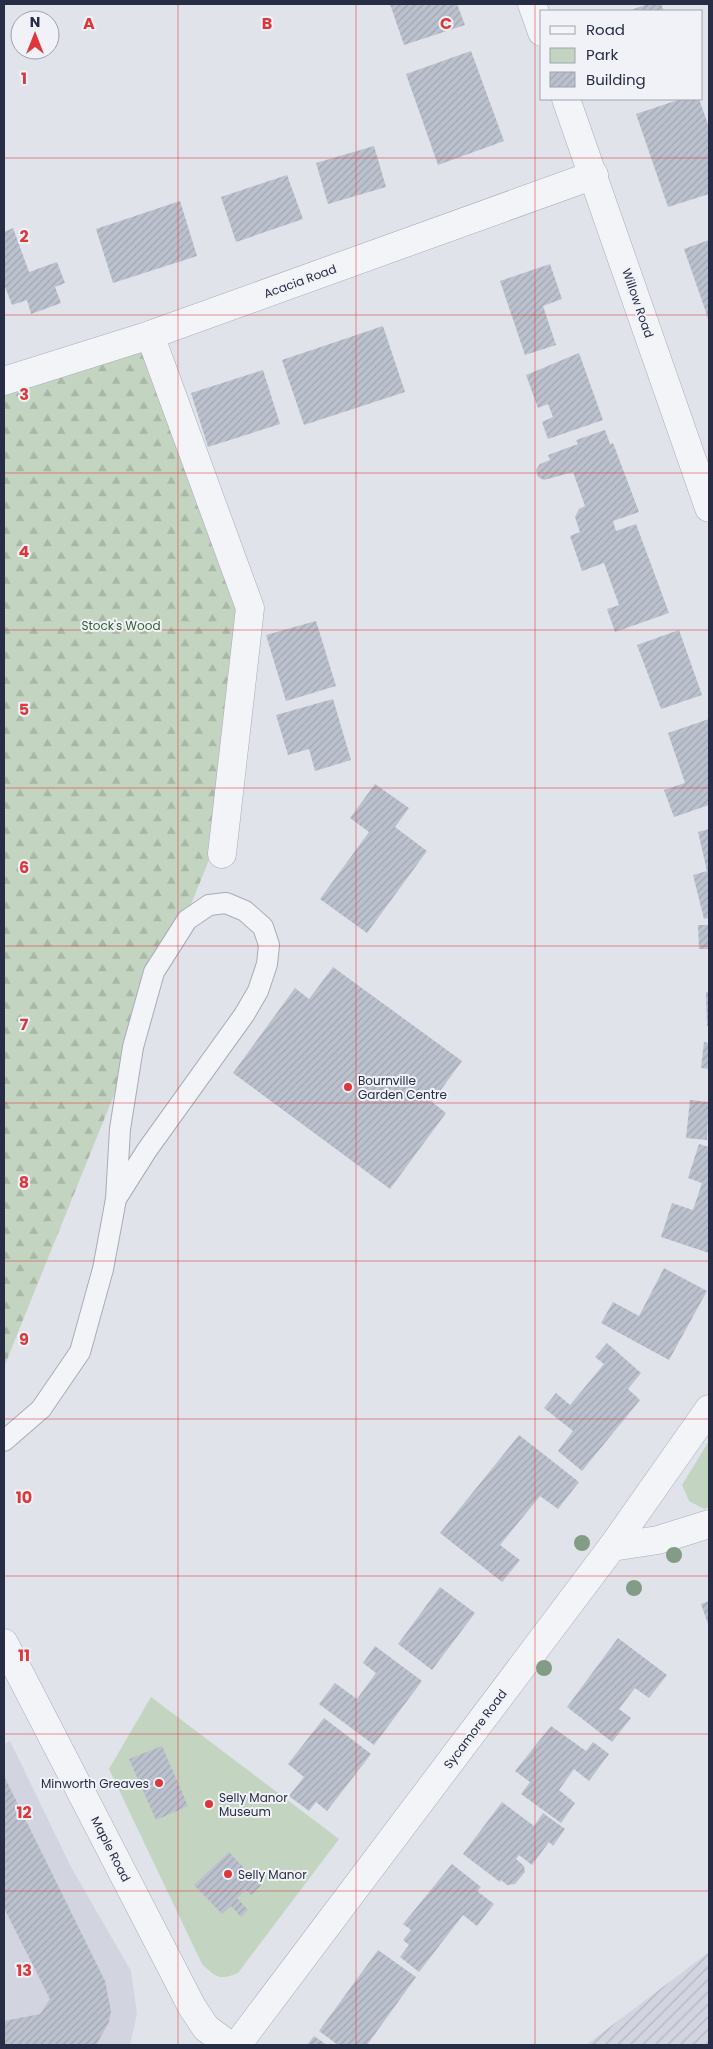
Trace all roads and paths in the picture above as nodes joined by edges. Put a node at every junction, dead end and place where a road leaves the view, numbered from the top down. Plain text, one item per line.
1 (532, 4) edge
2 (540, 26) edge
3 (566, 100) edge
4 (594, 175) junction
5 (150, 335) junction
6 (4, 382) edge
7 (709, 508) edge
8 (222, 854) dead end
9 (116, 1200) junction
10 (709, 1409) edge
11 (4, 1441) edge
12 (709, 1524) edge
13 (612, 1547) junction
14 (4, 1643) edge
15 (229, 2045) edge
16 (237, 2045) edge

1 - 2 street
3 - 4 street, Willow Road
4 - 5 street, Acacia Road
4 - 7 street, Willow Road
5 - 6 street, Acacia Road
5 - 8 street
9 - 9 lane
9 - 11 lane
10 - 13 street, Sycamore Road
12 - 13 street
13 - 16 street, Sycamore Road
14 - 15 street, Maple Road

